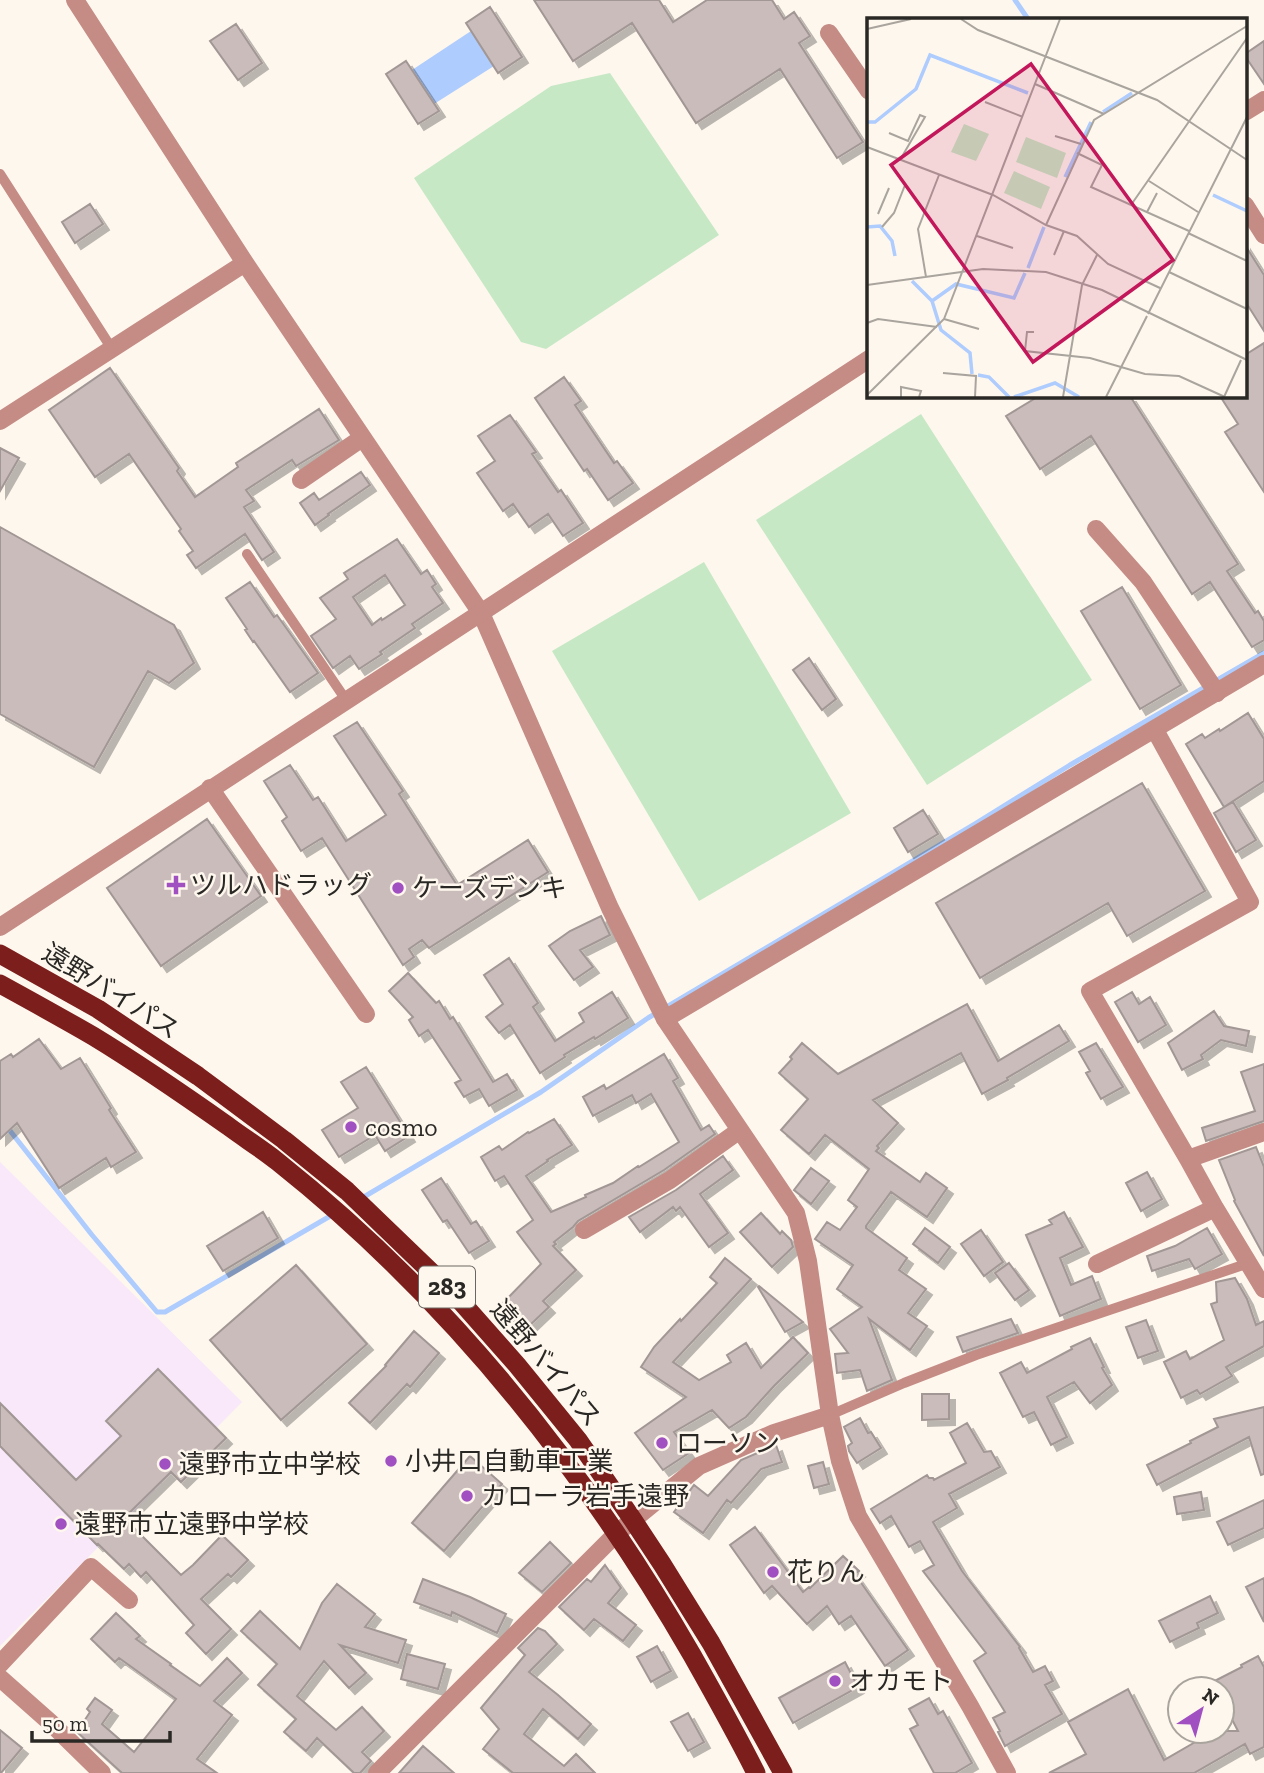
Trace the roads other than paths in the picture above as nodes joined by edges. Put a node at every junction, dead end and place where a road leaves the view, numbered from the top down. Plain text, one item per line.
1 (82, 2) edge
2 (829, 33) dead end
3 (867, 88) edge
4 (1264, 100) edge
5 (1246, 112) edge
6 (0, 174) edge
7 (1246, 207) edge
8 (1264, 234) edge
9 (245, 263) junction
10 (112, 349) junction
11 (867, 360) edge
12 (0, 421) edge
13 (362, 438) junction
14 (301, 480) dead end
15 (1096, 529) dead end
16 (247, 554) dead end
17 (481, 613) junction
18 (1264, 664) edge
19 (1216, 692) junction
20 (346, 700) junction
21 (1155, 730) junction
22 (210, 788) junction
23 (0, 927) edge
24 (0, 954) edge
25 (0, 984) edge
26 (366, 1014) dead end
27 (665, 1019) junction
28 (740, 1130) junction
29 (1264, 1132) edge
30 (1188, 1158) junction
31 (1215, 1208) junction
32 (584, 1230) dead end
33 (1257, 1261) edge
34 (1097, 1264) dead end
35 (1264, 1289) edge
36 (831, 1415) junction
37 (633, 1520) junction
38 (617, 1533) junction
39 (129, 1600) dead end
40 (0, 1664) edge
41 (0, 1678) edge
42 (102, 1773) edge
43 (377, 1773) edge
44 (756, 1773) edge
45 (783, 1773) edge
46 (1007, 1773) edge

1 - 9 street
2 - 3 street
4 - 5 street
6 - 10 lane
7 - 8 street
9 - 10 street
9 - 13 street
10 - 12 street
11 - 17 street
13 - 14 street
13 - 17 street
15 - 19 street
16 - 20 lane
17 - 20 street
17 - 27 street
18 - 19 street
19 - 21 street
20 - 22 street
21 - 27 street
21 - 30 street
22 - 23 street
22 - 26 street
24 - 37 highway, 遠野バイパス / 283
25 - 38 highway, 遠野バイパス / 283
27 - 28 street
28 - 32 street
28 - 36 street
29 - 30 street
30 - 31 street
31 - 33 street
31 - 34 street
33 - 35 street
33 - 36 lane
36 - 37 street
36 - 46 street
37 - 38 street
37 - 45 highway, 遠野バイパス / 283
38 - 43 street
38 - 44 highway, 遠野バイパス / 283
39 - 40 street
41 - 42 street

